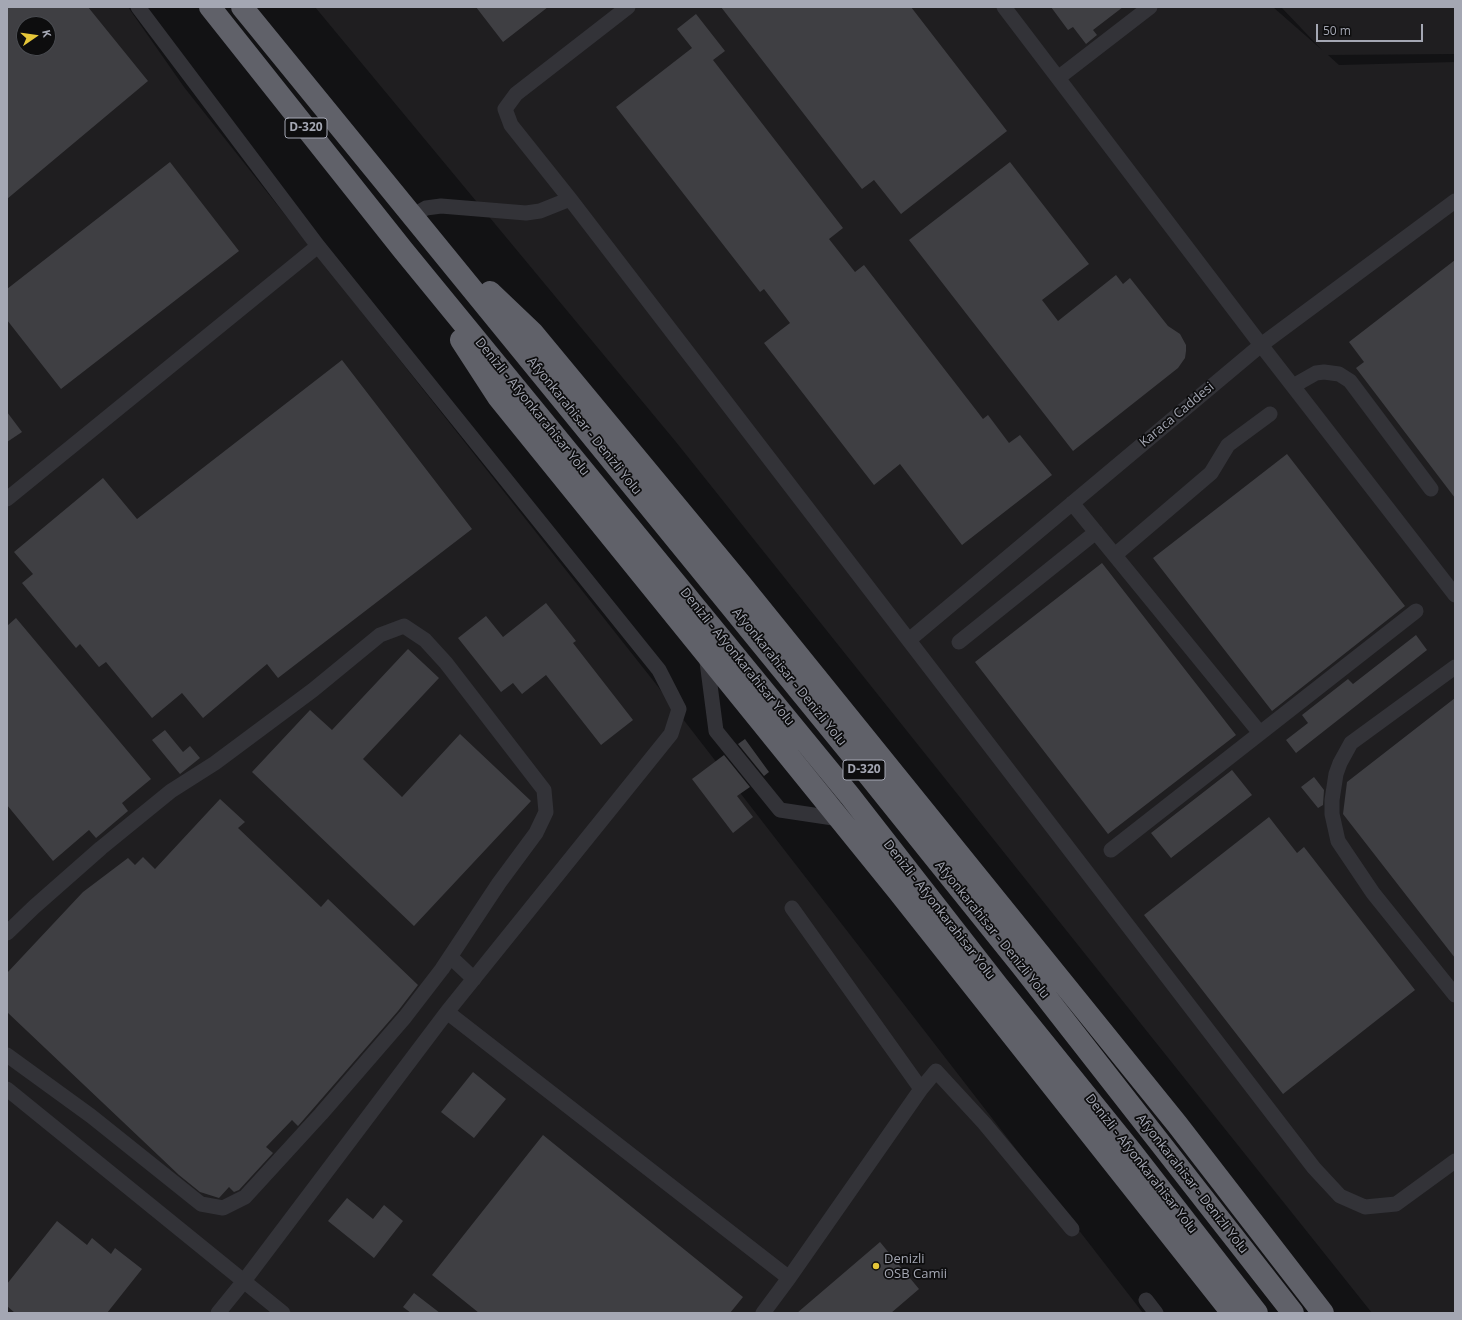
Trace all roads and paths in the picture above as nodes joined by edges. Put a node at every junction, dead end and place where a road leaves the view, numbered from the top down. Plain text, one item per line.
1 (138, 7) edge
2 (210, 7) edge
3 (242, 7) edge
4 (628, 7) edge
5 (1004, 7) edge
6 (1150, 7) edge
7 (1058, 78) junction
8 (570, 199) junction
9 (1455, 201) edge
10 (412, 216) junction
11 (428, 234) junction
12 (318, 246) junction
13 (403, 250) junction
14 (1261, 345) junction
15 (1293, 386) junction
16 (1270, 414) dead end
17 (1431, 489) dead end
18 (7, 499) edge
19 (1072, 503) junction
20 (1096, 532) junction
21 (1115, 555) junction
22 (1455, 595) edge
23 (1416, 611) dead end
24 (908, 640) junction
25 (959, 642) dead end
26 (705, 653) junction
27 (1455, 667) edge
28 (1260, 732) junction
29 (840, 819) junction
30 (1110, 850) dead end
31 (792, 908) dead end
32 (7, 933) edge
33 (450, 959) junction
34 (474, 979) junction
35 (1455, 995) edge
36 (447, 1012) junction
37 (7, 1055) edge
38 (7, 1089) edge
39 (921, 1089) junction
40 (1455, 1160) edge
41 (1072, 1230) dead end
42 (789, 1278) junction
43 (244, 1282) junction
44 (1146, 1300) dead end
45 (218, 1313) edge
46 (283, 1313) edge
47 (763, 1313) edge
48 (1156, 1313) edge
49 (1232, 1313) edge
50 (1257, 1313) edge
51 (1293, 1313) edge
52 (1323, 1313) edge

1 - 12 street
2 - 13 highway, Denizli - Afyonkarahisar Yolu / D-320
3 - 10 highway, D-320
4 - 8 street
5 - 7 street
6 - 7 street
7 - 14 street
8 - 10 street
8 - 24 street
9 - 14 street, Karaca Caddesi
10 - 11 highway, D-320
11 - 51 highway, Afyonkarahisar - Denizli Yolu / D-320
11 - 52 highway
12 - 18 street
12 - 34 street
13 - 26 highway
13 - 50 highway, Denizli - Afyonkarahisar Yolu / D-320
14 - 15 street
14 - 19 street, Karaca Caddesi
15 - 17 street
15 - 22 street
16 - 21 street
19 - 20 street
19 - 24 street, Karaca Caddesi
20 - 21 street
20 - 25 street
21 - 28 street
23 - 28 street
24 - 40 street
26 - 29 highway
26 - 29 street
27 - 35 street
28 - 30 street
29 - 49 highway
31 - 39 street
32 - 33 street
33 - 34 street
33 - 37 street
34 - 36 street
36 - 42 street
36 - 43 street
38 - 43 street
39 - 41 street
39 - 42 street
42 - 47 street
43 - 45 street
43 - 46 street
44 - 48 street

